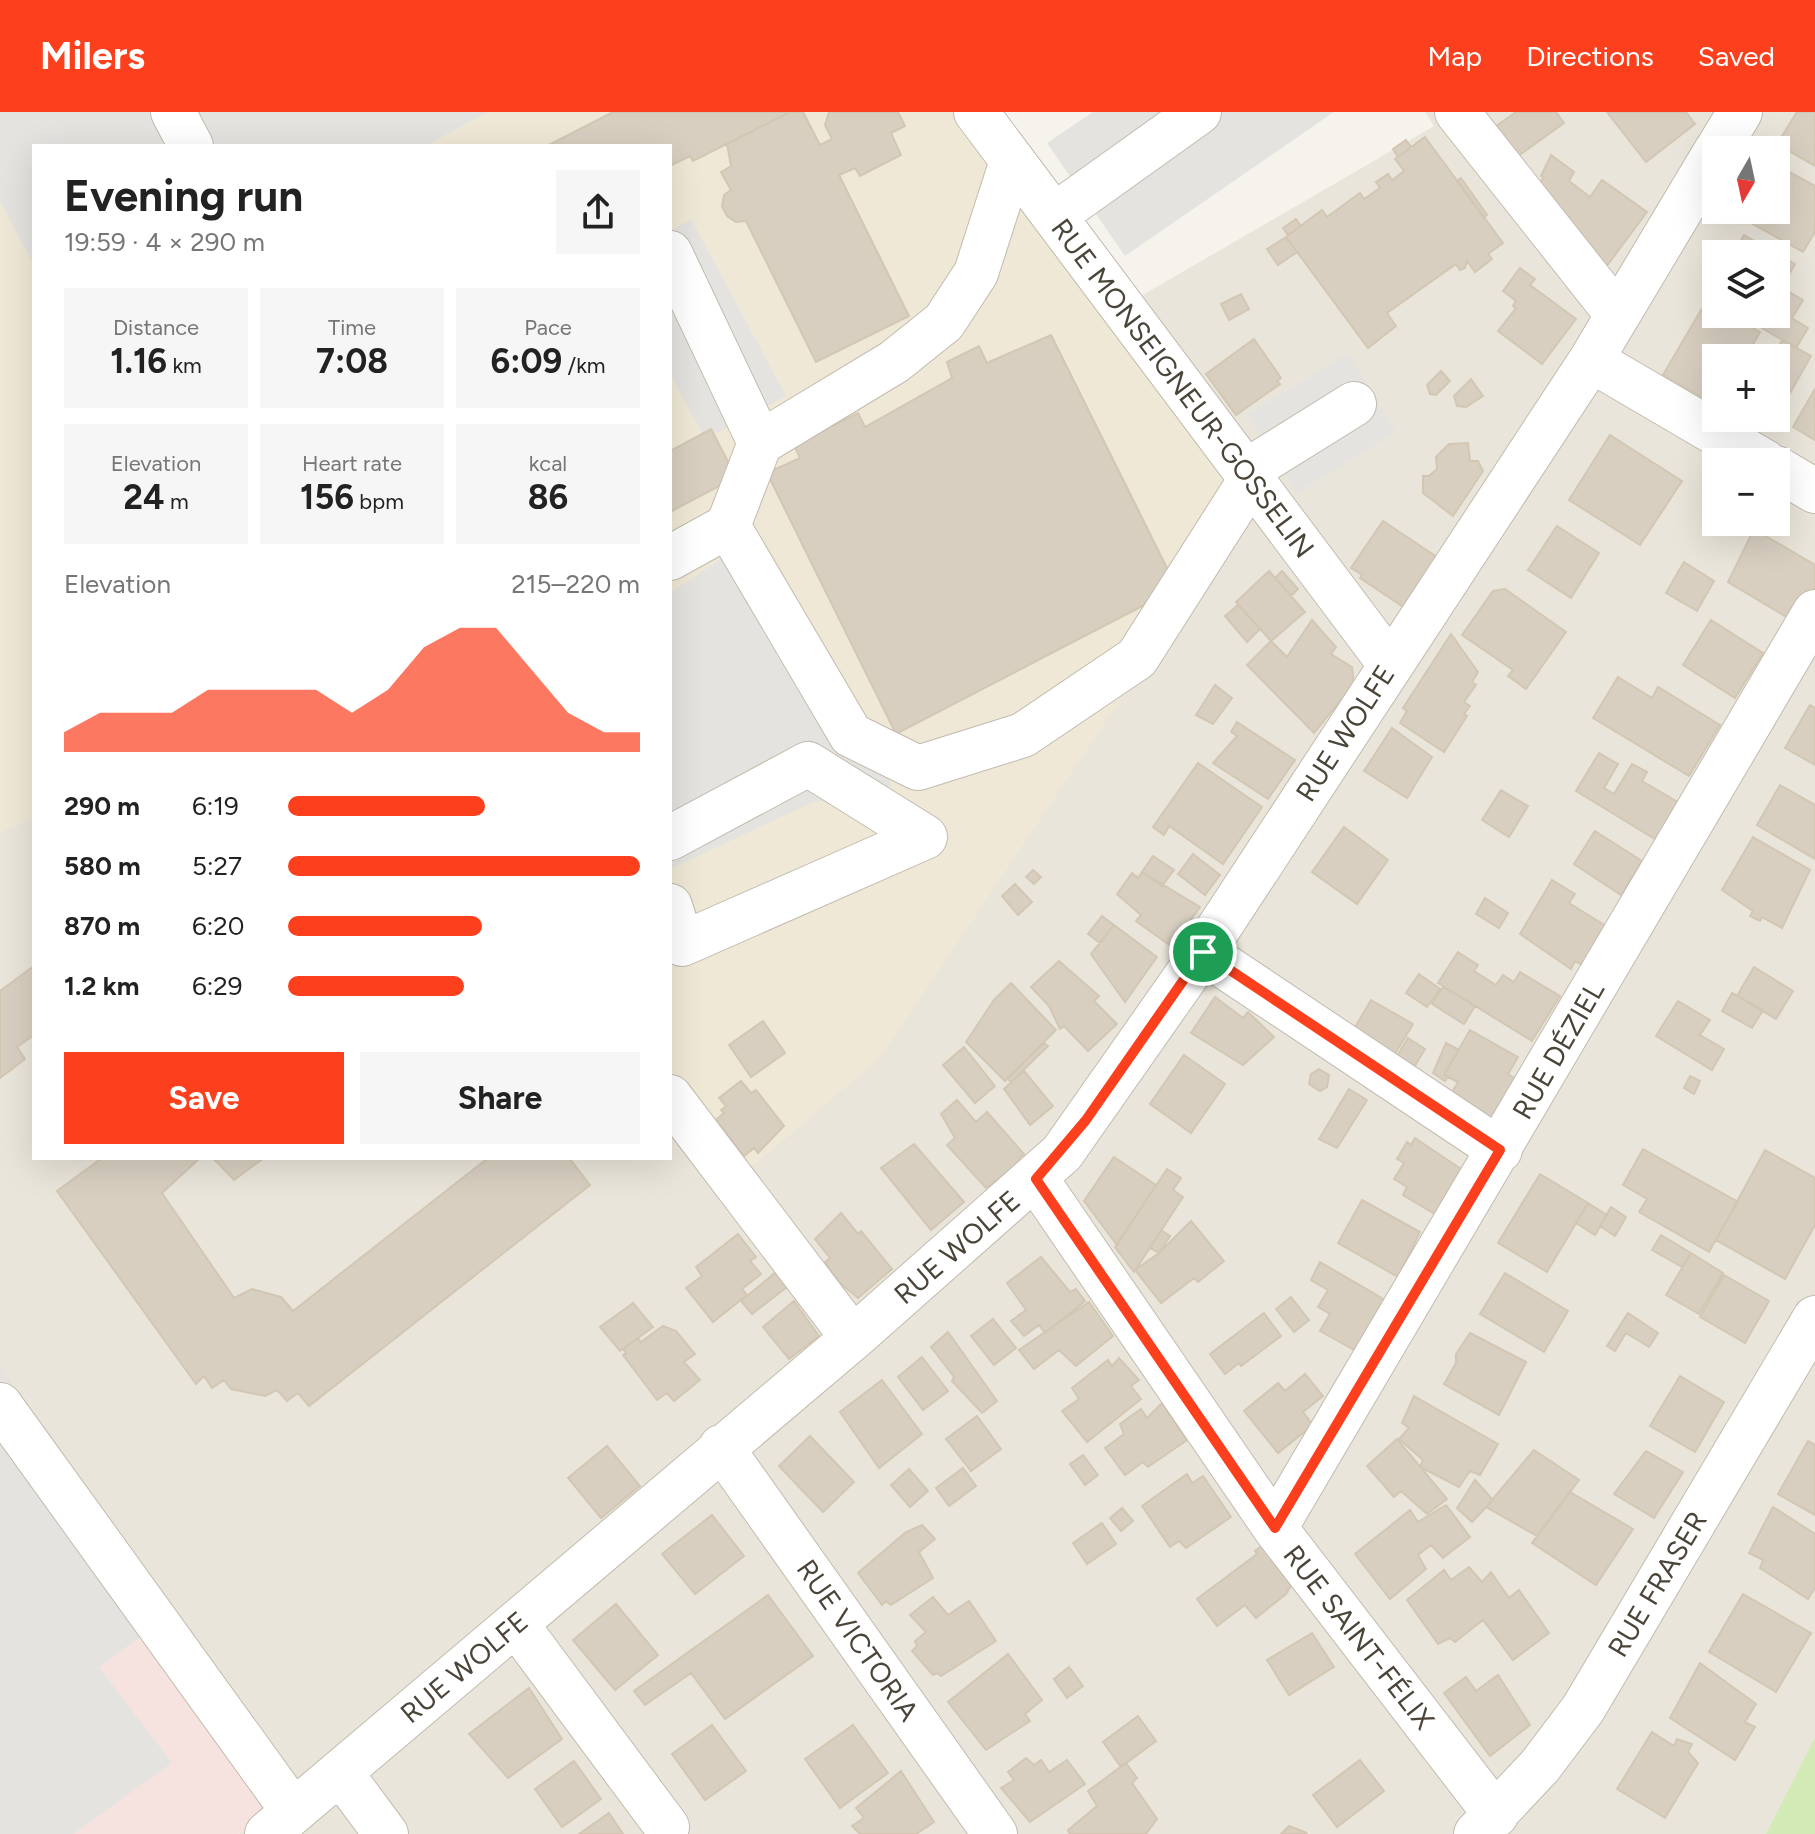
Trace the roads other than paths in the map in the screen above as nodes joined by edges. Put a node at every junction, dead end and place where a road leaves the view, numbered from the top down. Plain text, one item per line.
1 (173, 112) edge
2 (976, 112) edge
3 (1199, 112) edge
4 (1457, 112) edge
5 (1726, 130) edge
6 (190, 144) edge
7 (1012, 161) junction
8 (1055, 215) junction
9 (672, 257) edge
10 (1616, 313) junction
11 (1591, 360) junction
12 (1354, 404) dead end
13 (760, 443) junction
14 (1741, 448) edge
15 (1248, 475) junction
16 (1790, 476) edge
17 (1815, 491) edge
18 (728, 526) junction
19 (672, 557) edge
20 (1815, 612) edge
21 (1390, 664) junction
22 (672, 837) edge
23 (672, 912) edge
24 (1203, 952) junction
25 (672, 1100) edge
26 (1500, 1150) junction
27 (1036, 1179) junction
28 (1815, 1318) edge
29 (853, 1338) junction
30 (0, 1405) edge
31 (721, 1447) junction
32 (1275, 1528) junction
33 (516, 1624) junction
34 (340, 1772) junction
35 (280, 1823) edge
36 (1486, 1824) edge
37 (667, 1827) dead end
38 (386, 1834) edge
39 (995, 1834) edge

1 - 6 street
2 - 7 street, RUE MONSEIGNEUR-GOSSELIN
3 - 8 street
4 - 10 street
5 - 10 street, RUE WOLFE
7 - 8 street, RUE MONSEIGNEUR-GOSSELIN
7 - 13 street
8 - 15 street, RUE MONSEIGNEUR-GOSSELIN
9 - 13 street
10 - 11 street, RUE WOLFE
11 - 14 street
11 - 21 street, RUE WOLFE
12 - 15 street
13 - 18 street
15 - 18 street
15 - 21 street, RUE MONSEIGNEUR-GOSSELIN
16 - 17 street
18 - 19 street
20 - 26 street, RUE DÉZIEL
21 - 24 street, RUE WOLFE
22 - 23 street
24 - 26 street
24 - 27 street, RUE WOLFE
25 - 29 street
26 - 32 street, RUE DÉZIEL
27 - 29 street, RUE WOLFE
27 - 32 street, RUE SAINT-FÉLIX
28 - 36 street, RUE FRASER
29 - 31 street, RUE WOLFE
30 - 35 street
31 - 33 street, RUE WOLFE
31 - 39 street, RUE VICTORIA
32 - 36 street, RUE SAINT-FÉLIX
33 - 34 street, RUE WOLFE
33 - 37 street
34 - 35 street, RUE WOLFE
34 - 38 street

